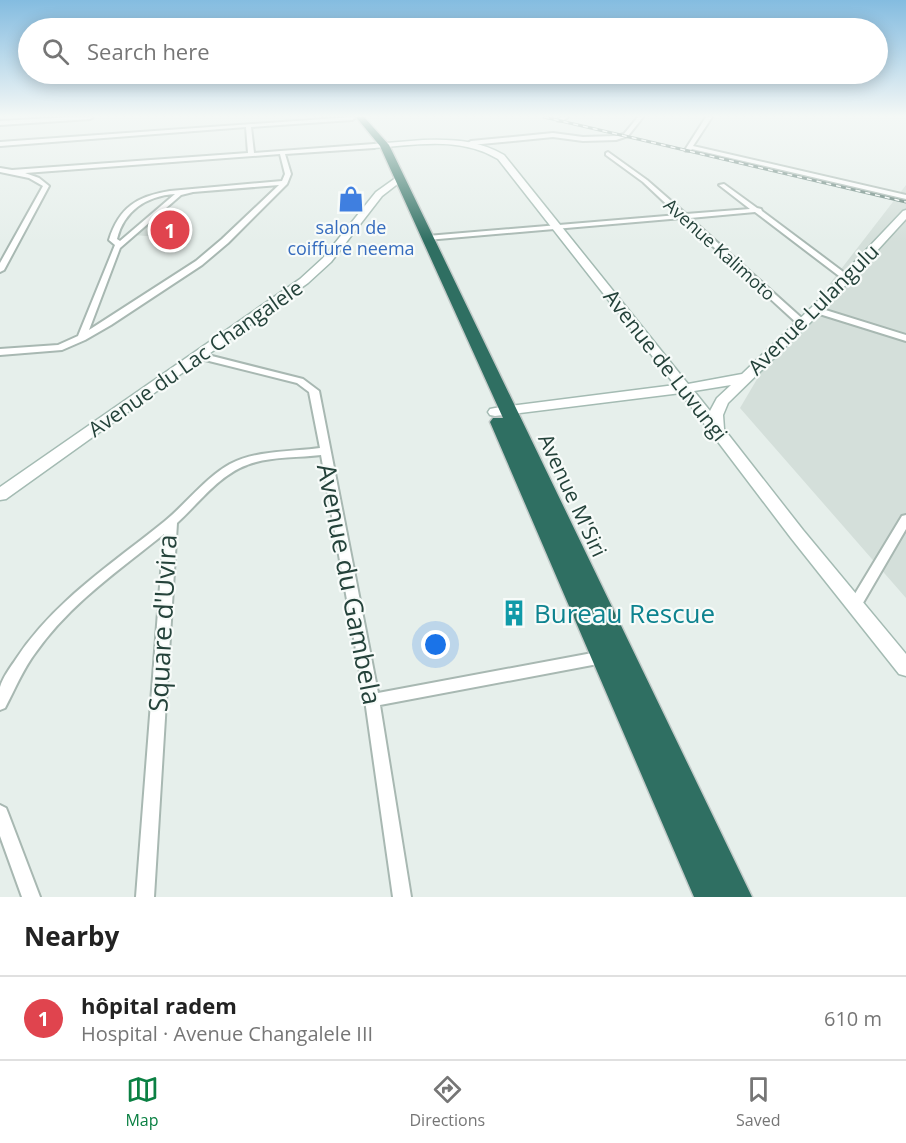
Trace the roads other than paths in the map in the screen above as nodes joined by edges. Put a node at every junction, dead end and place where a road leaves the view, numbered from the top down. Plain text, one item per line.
1 (197, 159) edge
2 (284, 159) edge
3 (385, 159) edge
4 (502, 159) edge
5 (615, 159) edge
6 (738, 159) edge
7 (0, 170) edge
8 (11, 172) junction
9 (396, 182) junction
10 (285, 183) junction
11 (722, 185) dead end
12 (182, 192) junction
13 (906, 197) edge
14 (759, 210) junction
15 (906, 213) edge
16 (686, 217) junction
17 (555, 227) junction
18 (427, 238) junction
19 (119, 244) junction
20 (0, 270) edge
21 (846, 278) junction
22 (816, 310) junction
23 (802, 323) junction
24 (82, 338) junction
25 (906, 338) edge
26 (0, 352) edge
27 (200, 356) junction
28 (744, 378) junction
29 (686, 389) junction
30 (501, 411) junction
31 (717, 429) junction
32 (325, 451) junction
33 (0, 495) edge
34 (906, 519) edge
35 (171, 522) junction
36 (855, 605) junction
37 (603, 657) junction
38 (906, 668) edge
39 (372, 700) junction
40 (0, 704) edge
41 (0, 813) edge
42 (31, 897) edge
43 (145, 897) edge
44 (402, 897) edge
45 (709, 897) edge
46 (737, 897) edge

1 - 8 street
2 - 10 street
3 - 9 highway, Avenue M'Siri
4 - 17 street, Avenue de Luvungi
5 - 16 street, Avenue Kalimoto
6 - 13 street
7 - 8 street
8 - 20 street
9 - 18 highway, Avenue M'Siri
9 - 27 street, Avenue du Lac Changalele
9 - 30 highway, Avenue M'Siri
10 - 12 street
10 - 24 street
11 - 14 street
12 - 19 street
12 - 19 street
14 - 16 street
14 - 21 street
15 - 21 street, Avenue Lulangulu
16 - 17 street
16 - 23 street, Avenue Kalimoto
17 - 18 street
17 - 29 street, Avenue de Luvungi
18 - 30 highway, Avenue M'Siri
19 - 24 street
21 - 22 street, Avenue Lulangulu
22 - 23 street, Avenue Lulangulu
22 - 25 street
23 - 28 street, Avenue Lulangulu
24 - 26 street
27 - 32 street, Avenue du Gambela
27 - 33 street, Avenue du Lac Changalele
28 - 29 street, Avenue Lulangulu
28 - 31 street
29 - 30 street, Avenue Lulangulu
29 - 31 street, Avenue de Luvungi
30 - 37 highway, Avenue M'Siri
30 - 46 highway, Avenue M'Siri
31 - 36 street, Avenue de Luvungi
32 - 35 street
32 - 39 street, Avenue du Gambela
34 - 36 street
35 - 40 street, Square d'Uvira
35 - 43 street, Square d'Uvira
36 - 38 street, Avenue de Luvungi
37 - 39 street
37 - 45 highway, Avenue M'Siri
39 - 44 street, Avenue du Gambela
41 - 42 street

